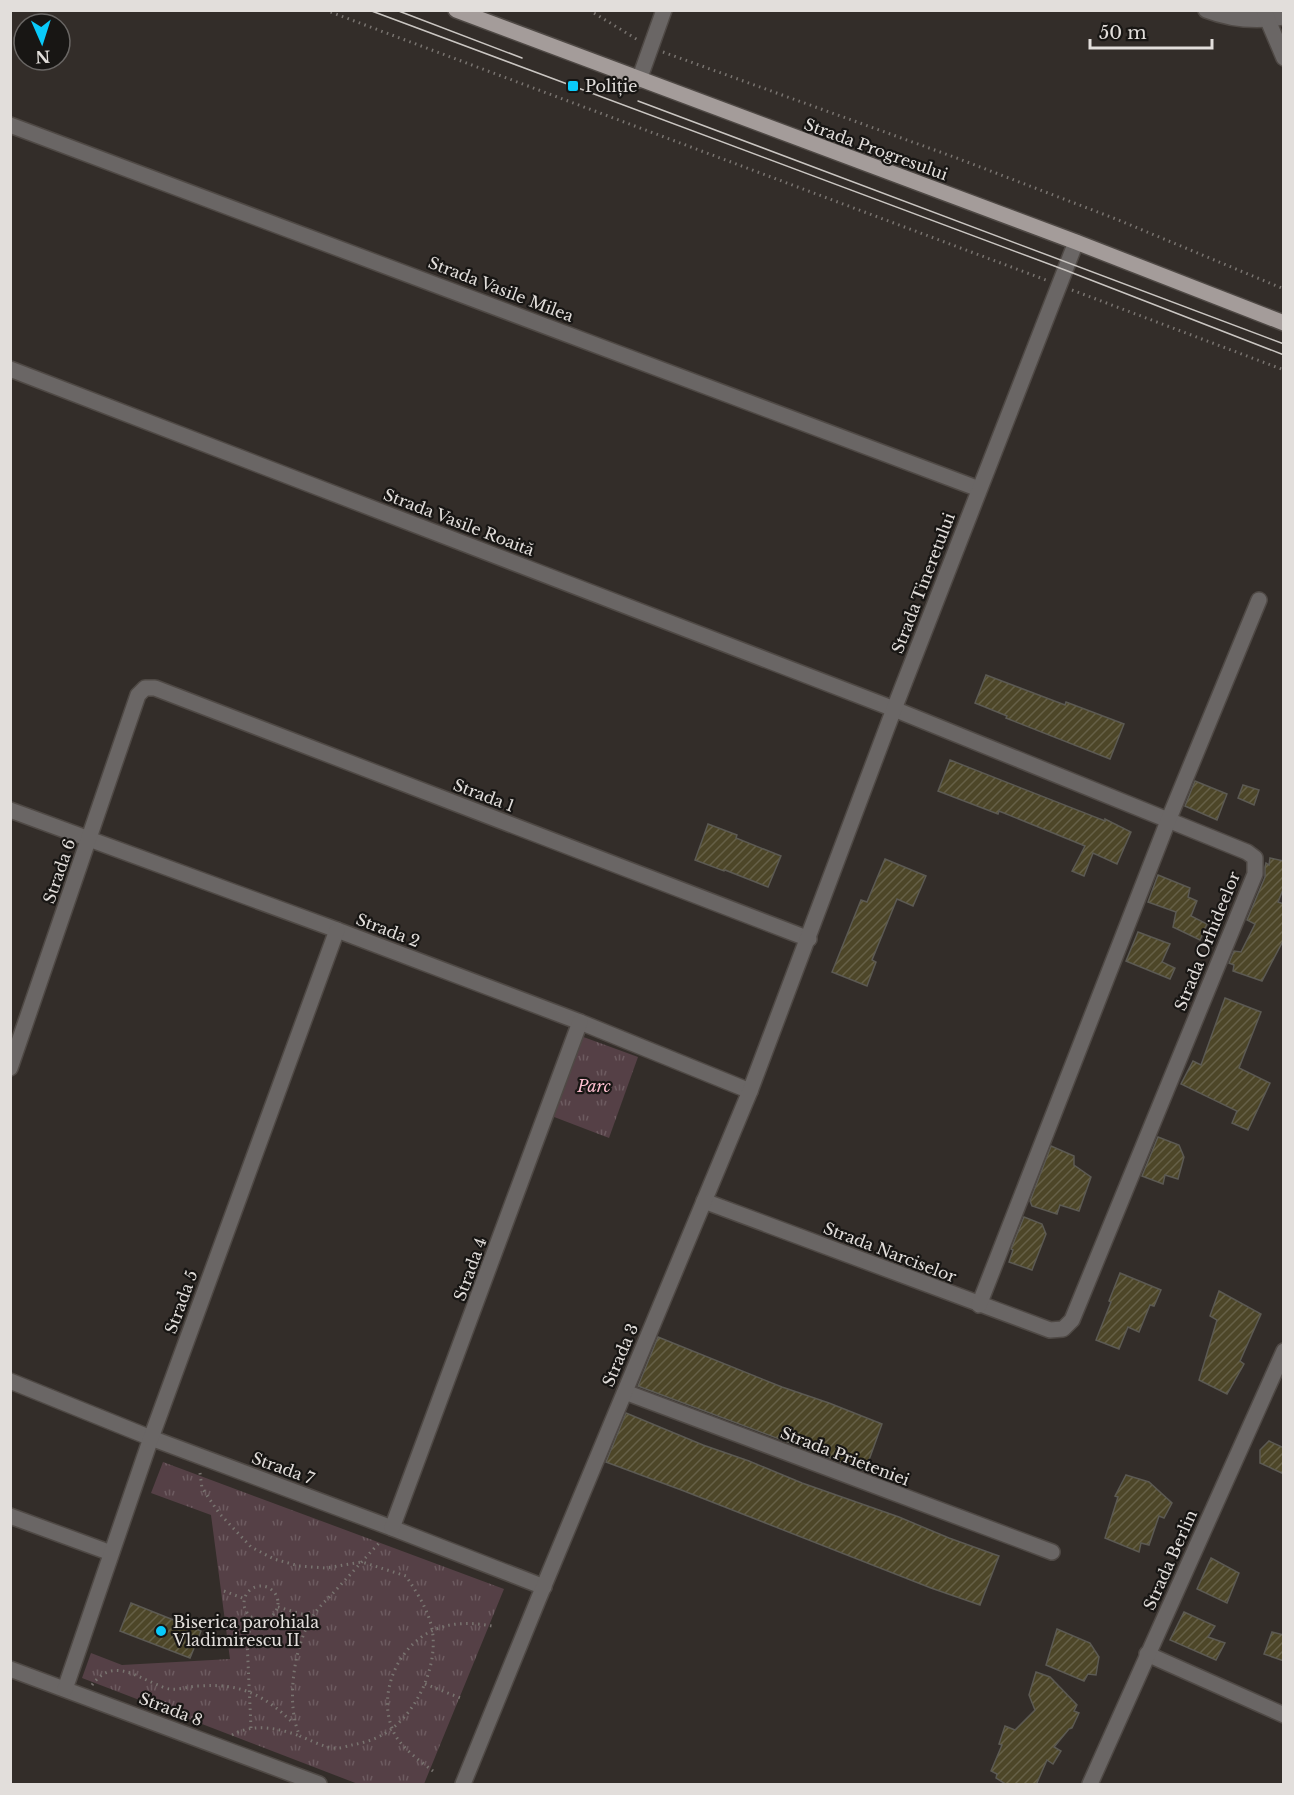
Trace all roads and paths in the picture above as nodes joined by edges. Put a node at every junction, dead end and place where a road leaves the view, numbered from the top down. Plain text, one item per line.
1 (326, 10) edge
2 (456, 10) edge
3 (589, 10) edge
4 (664, 10) edge
5 (1206, 10) edge
6 (1266, 15) edge
7 (1284, 17) edge
8 (650, 47) junction
9 (1284, 58) edge
10 (639, 80) junction
11 (10, 124) edge
12 (1076, 242) junction
13 (1059, 285) junction
14 (1284, 289) edge
15 (1284, 323) edge
16 (10, 369) edge
17 (1284, 370) edge
18 (979, 489) junction
19 (1259, 600) dead end
20 (145, 688) joint
21 (894, 709) junction
22 (10, 810) edge
23 (1168, 821) junction
24 (89, 838) junction
25 (337, 930) junction
26 (808, 939) junction
27 (580, 1022) junction
28 (10, 1068) edge
29 (750, 1091) junction
30 (704, 1201) junction
31 (979, 1305) junction
32 (1063, 1329) joint
33 (1284, 1351) edge
34 (10, 1381) edge
35 (625, 1392) junction
36 (151, 1438) junction
37 (200, 1472) dead end
38 (10, 1516) edge
39 (392, 1528) junction
40 (1052, 1552) dead end
41 (111, 1553) junction
42 (362, 1562) junction
43 (544, 1587) junction
44 (225, 1592) dead end
45 (245, 1599) junction
46 (278, 1607) junction
47 (312, 1617) junction
48 (253, 1618) junction
49 (492, 1626) dead end
50 (432, 1631) junction
51 (1147, 1654) junction
52 (10, 1669) edge
53 (425, 1684) junction
54 (64, 1689) junction
55 (250, 1692) junction
56 (84, 1696) junction
57 (463, 1699) dead end
58 (1284, 1715) edge
59 (294, 1724) junction
60 (251, 1728) junction
61 (392, 1729) junction
62 (229, 1736) dead end
63 (300, 1736) junction
64 (433, 1771) dead end
65 (319, 1785) edge
66 (463, 1785) edge
67 (1090, 1785) edge

1 - 13 path
2 - 10 main road, Strada Progresului
3 - 8 path
4 - 8 street
5 - 6 street
6 - 7 street
6 - 9 street
8 - 10 street
8 - 14 path
10 - 12 main road, Strada Progresului
11 - 18 street, Strada Vasile Milea
12 - 13 street, Strada Tineretului
12 - 15 main road, Strada Progresului
13 - 17 path
13 - 18 street, Strada Tineretului
16 - 21 street, Strada Vasile Roaită
18 - 21 street, Strada Tineretului
19 - 23 street
20 - 24 street, Strada 6
20 - 26 street, Strada 1
21 - 23 street, Strada Orhideelor
21 - 26 street, Strada Tineretului
22 - 24 street, Strada 2
23 - 31 street
23 - 32 street, Strada Orhideelor
24 - 25 street, Strada 2
24 - 28 street, Strada 6
25 - 27 street, Strada 2
25 - 36 street, Strada 5
26 - 29 street, Strada 3
27 - 29 street, Strada 2
27 - 39 street, Strada 4
29 - 30 street, Strada 3
30 - 31 street, Strada Narciselor
30 - 35 street, Strada 3
31 - 32 street, Strada Narciselor
33 - 51 street, Strada Berlin
34 - 36 street, Strada 7
35 - 40 street, Strada Prieteniei
35 - 43 street, Strada 3
36 - 39 street, Strada 7
36 - 41 street, Strada 5
37 - 42 path
38 - 41 street
39 - 42 path
39 - 43 street, Strada 7
41 - 54 street, Strada 5
42 - 47 path
42 - 50 path
43 - 66 street, Strada 3
44 - 45 path
45 - 46 path
45 - 48 path
46 - 47 path
46 - 48 path
47 - 59 path
48 - 55 path
49 - 50 path
50 - 53 path
50 - 61 path
51 - 58 street
51 - 67 street, Strada Berlin
52 - 54 street, Strada 8
53 - 57 path
53 - 61 path
54 - 56 street, Strada 8
55 - 56 path
55 - 59 path
55 - 60 path
56 - 65 street, Strada 8
59 - 63 path
60 - 62 path
60 - 63 path
61 - 63 path
61 - 64 path

